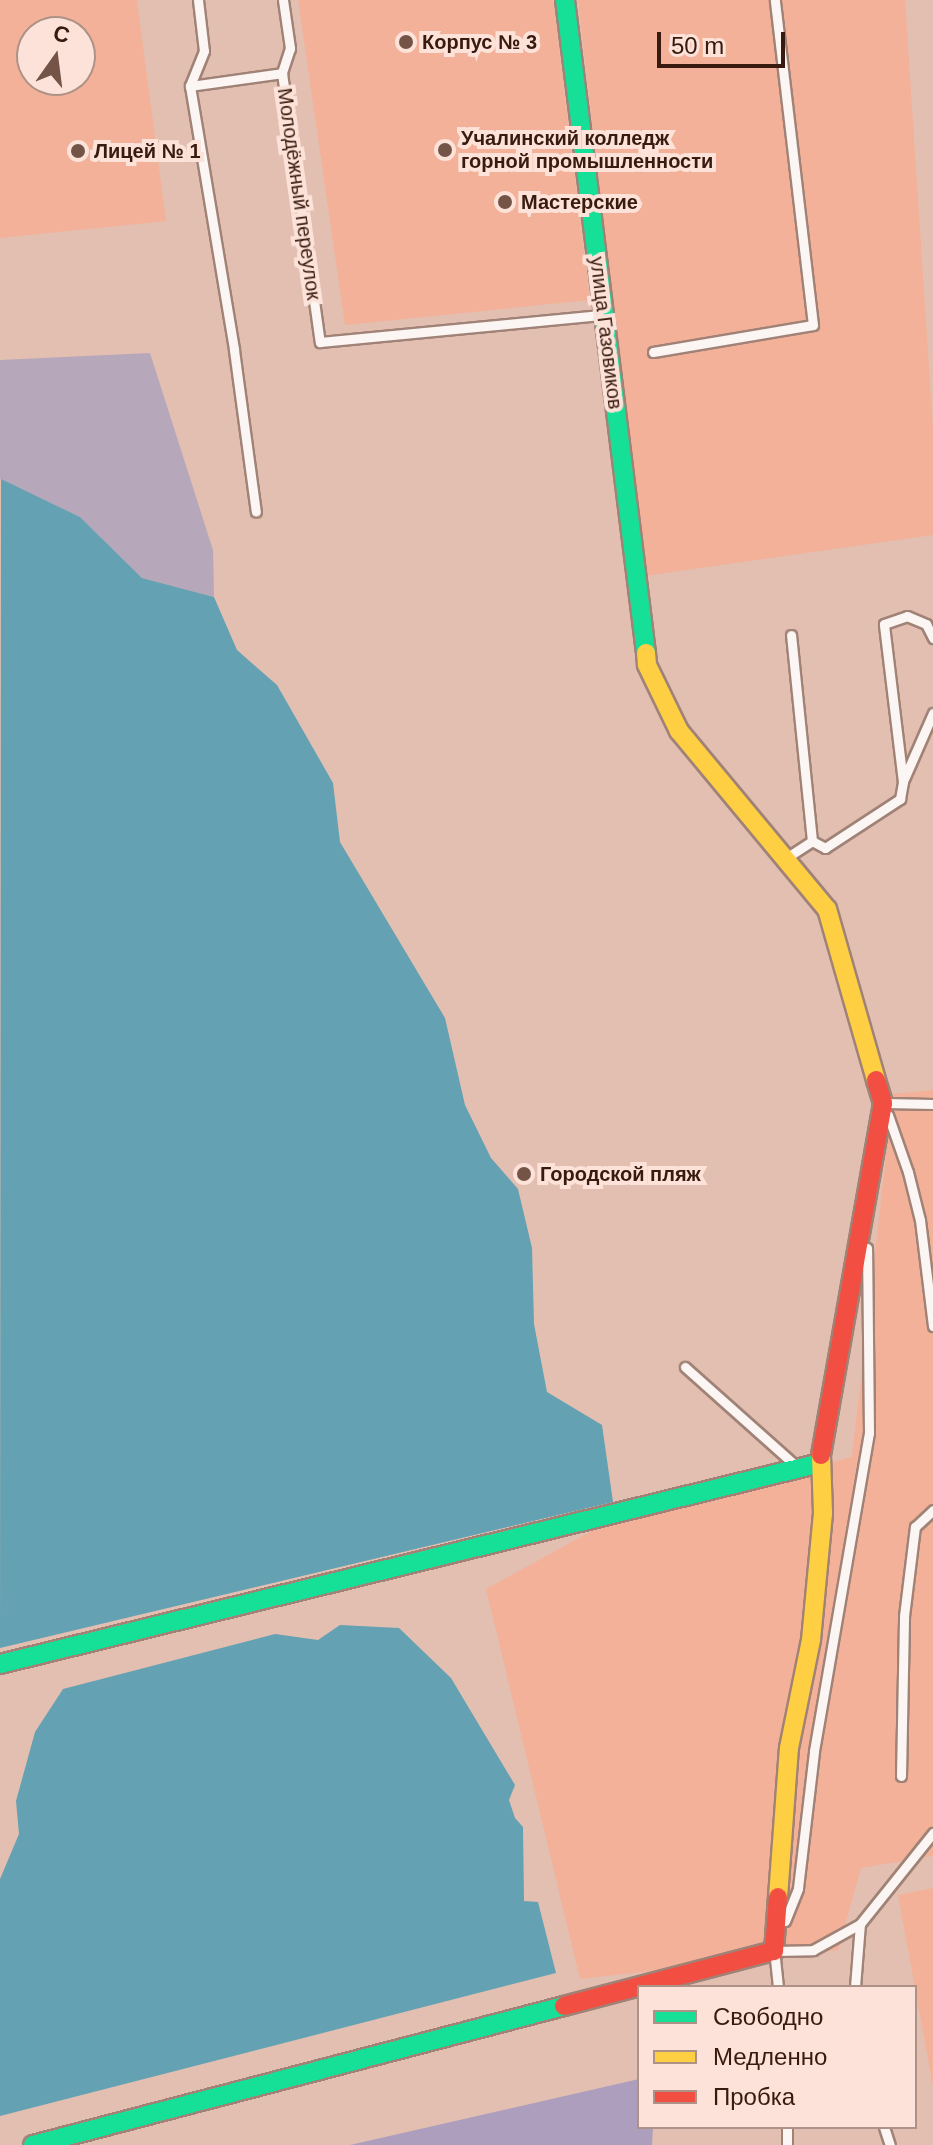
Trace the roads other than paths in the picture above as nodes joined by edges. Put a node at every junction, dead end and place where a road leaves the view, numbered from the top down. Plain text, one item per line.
1 (198, 0) edge
2 (283, 0) edge
3 (565, 0) edge
4 (775, 0) edge
5 (282, 73) junction
6 (190, 86) junction
7 (604, 314) junction
8 (653, 352) dead end
9 (256, 512) dead end
10 (791, 635) dead end
11 (933, 638) edge
12 (933, 713) edge
13 (903, 782) junction
14 (812, 841) junction
15 (783, 860) junction
16 (883, 1103) junction
17 (933, 1104) edge
18 (920, 1220) junction
19 (863, 1222) junction
20 (933, 1225) edge
21 (933, 1326) edge
22 (685, 1367) dead end
23 (820, 1463) junction
24 (799, 1469) junction
25 (933, 1510) edge
26 (0, 1664) edge
27 (901, 1776) dead end
28 (933, 1833) edge
29 (860, 1924) junction
30 (774, 1951) junction
31 (644, 1985) edge
32 (778, 1985) edge
33 (855, 1985) edge
34 (637, 1987) edge
35 (33, 2145) edge

1 - 6 lane
2 - 5 lane, Молодёжный переулок
3 - 7 street, улица Газовиков
4 - 8 lane
5 - 6 lane
5 - 7 lane, Молодёжный переулок
6 - 9 lane
7 - 15 street, улица Газовиков
10 - 14 lane
11 - 13 lane
12 - 13 lane
13 - 14 lane
14 - 15 lane
15 - 16 street, улица Газовиков
16 - 17 lane
16 - 18 lane
16 - 19 street
18 - 20 lane
18 - 21 lane
19 - 23 street
19 - 30 lane
22 - 24 lane
23 - 24 street
23 - 30 street
24 - 26 street
25 - 27 lane
28 - 29 lane
29 - 30 lane
29 - 33 lane
30 - 31 street
30 - 32 lane
34 - 35 street

